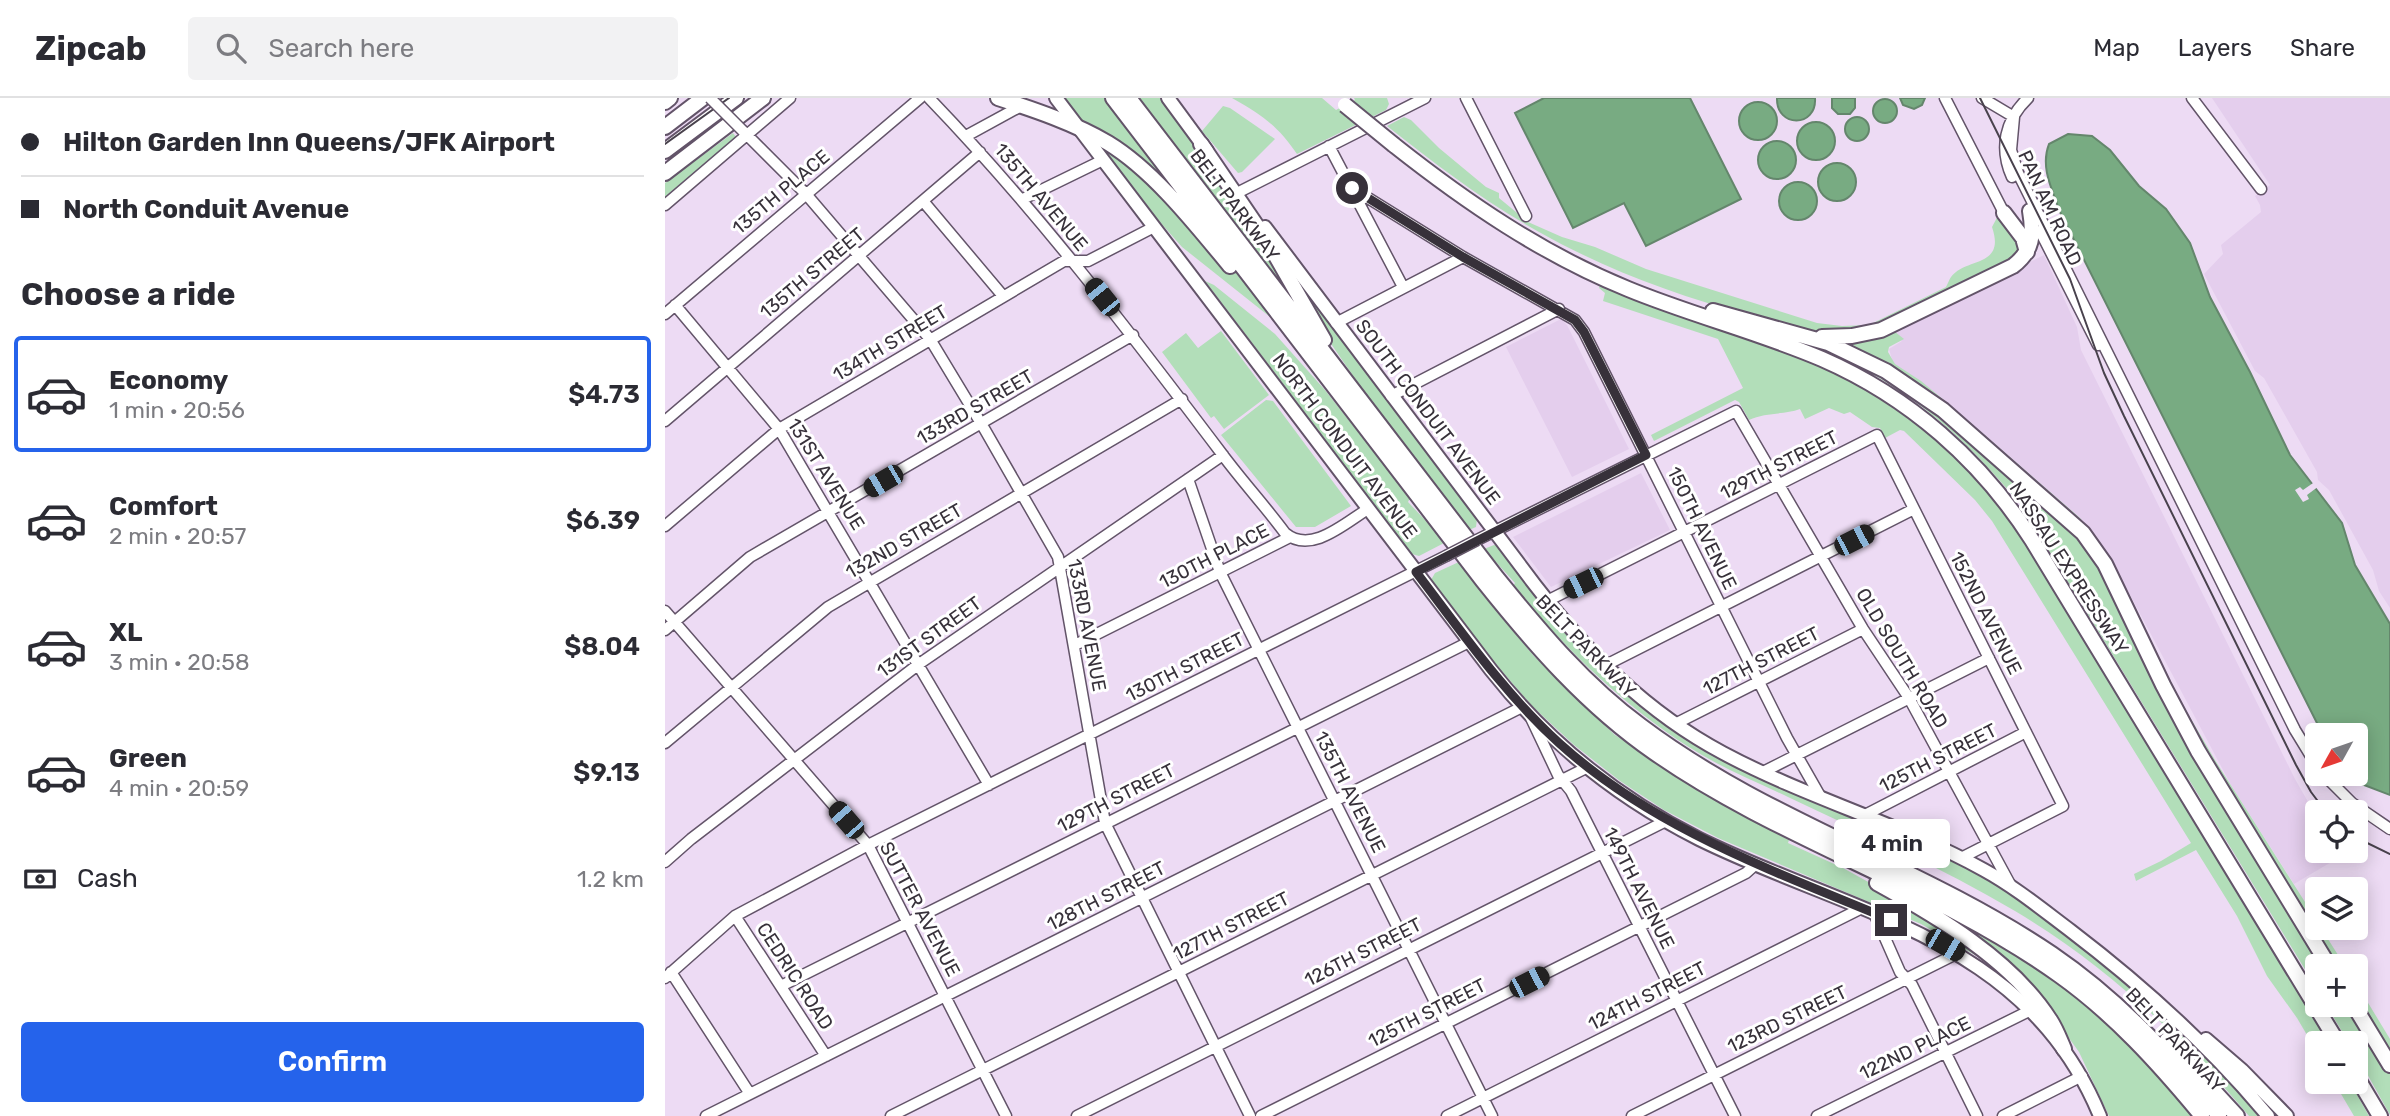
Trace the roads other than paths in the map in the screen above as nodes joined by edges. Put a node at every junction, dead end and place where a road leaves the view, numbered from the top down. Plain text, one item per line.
1 (670, 98) edge
2 (693, 98) edge
3 (702, 98) edge
4 (711, 98) edge
5 (736, 98) edge
6 (763, 98) edge
7 (790, 98) edge
8 (920, 98) edge
9 (929, 98) edge
10 (998, 98) edge
11 (1056, 98) edge
12 (1113, 98) edge
13 (1129, 98) edge
14 (1168, 98) edge
15 (1425, 98) edge
16 (1466, 98) edge
17 (1945, 98) edge
18 (1982, 98) edge
19 (2028, 98) edge
20 (2192, 98) edge
21 (665, 102) edge
22 (1341, 102) edge
23 (1021, 106) junction
24 (2014, 117) junction
25 (665, 119) edge
26 (665, 127) edge
27 (1079, 128) junction
28 (745, 133) junction
29 (966, 136) junction
30 (1201, 144) junction
31 (1329, 146) junction
32 (665, 151) edge
33 (980, 152) junction
34 (1103, 160) junction
35 (665, 173) edge
36 (1352, 188) junction
37 (2261, 189) dead end
38 (1239, 192) junction
39 (806, 194) junction
40 (1023, 199) junction
41 (923, 201) junction
42 (665, 205) edge
43 (2030, 211) junction
44 (2004, 213) joint
45 (1526, 216) dead end
46 (1154, 227) junction
47 (2027, 252) junction
48 (860, 256) junction
49 (1463, 257) junction
50 (1566, 260) junction
51 (1074, 261) junction
52 (1403, 287) junction
53 (1003, 296) junction
54 (675, 305) junction
55 (1559, 309) junction
56 (665, 314) edge
57 (1336, 323) junction
58 (1133, 335) junction
59 (1810, 337) junction
60 (930, 339) junction
61 (728, 367) junction
62 (2122, 384) junction
63 (1353, 390) junction
64 (1391, 396) junction
65 (1182, 399) junction
66 (1736, 411) joint
67 (665, 421) edge
68 (982, 424) junction
69 (779, 429) junction
70 (1877, 435) joint
71 (1223, 455) junction
72 (1646, 455) junction
73 (1400, 472) junction
74 (1188, 479) junction
75 (1780, 484) junction
76 (1022, 493) junction
77 (1368, 509) junction
78 (1914, 509) junction
79 (830, 512) junction
80 (665, 526) edge
81 (1495, 531) junction
82 (1685, 532) junction
83 (1290, 537) junction
84 (1821, 557) junction
85 (1060, 566) junction
86 (1220, 572) junction
87 (1416, 572) junction
88 (870, 581) junction
89 (1548, 601) junction
90 (1722, 607) junction
91 (665, 611) edge
92 (675, 622) junction
93 (1863, 629) junction
94 (665, 630) edge
95 (1469, 642) junction
96 (1075, 645) junction
97 (1258, 650) junction
98 (1989, 658) junction
99 (919, 664) junction
100 (1604, 666) junction
101 (1759, 682) junction
102 (732, 687) junction
103 (1909, 698) junction
104 (1526, 711) junction
105 (1675, 724) junction
106 (1297, 726) junction
107 (2026, 732) junction
108 (1089, 734) junction
109 (665, 743) edge
110 (2305, 746) edge
111 (1797, 755) junction
112 (794, 760) junction
113 (1588, 767) junction
114 (1948, 771) junction
115 (1763, 772) junction
116 (1562, 780) junction
117 (989, 785) junction
118 (2335, 786) edge
119 (1820, 796) junction
120 (1334, 800) junction
121 (1748, 809) junction
122 (1865, 815) junction
123 (1666, 821) junction
124 (1105, 823) junction
125 (2390, 830) edge
126 (868, 845) junction
127 (1989, 845) junction
128 (1602, 853) junction
129 (1961, 858) junction
130 (665, 862) edge
131 (1756, 864) junction
132 (1371, 875) junction
133 (2013, 889) junction
134 (1142, 897) junction
135 (1868, 910) junction
136 (735, 916) junction
137 (1997, 920) junction
138 (909, 921) junction
139 (1639, 926) junction
140 (1408, 949) junction
141 (1958, 953) junction
142 (2322, 954) edge
143 (1179, 972) junction
144 (668, 975) edge
145 (1906, 979) junction
146 (781, 986) junction
147 (946, 996) junction
148 (1677, 1001) junction
149 (2029, 1011) junction
150 (2169, 1012) junction
151 (2361, 1017) edge
152 (1446, 1024) junction
153 (2330, 1031) edge
154 (1216, 1046) junction
155 (2064, 1049) junction
156 (1945, 1052) junction
157 (826, 1056) junction
158 (2390, 1065) edge
159 (983, 1070) junction
160 (1714, 1075) junction
161 (2082, 1076) junction
162 (750, 1094) junction
163 (2367, 1094) edge
164 (1483, 1098) junction
165 (2380, 1115) edge
166 (706, 1116) edge
167 (891, 1116) edge
168 (1006, 1116) edge
169 (1077, 1116) edge
170 (1250, 1116) edge
171 (1261, 1116) edge
172 (1447, 1116) edge
173 (1492, 1116) edge
174 (1632, 1116) edge
175 (1735, 1116) edge
176 (1817, 1116) edge
177 (1977, 1116) edge
178 (2003, 1116) edge
179 (2101, 1116) edge
180 (2202, 1116) edge
181 (2219, 1116) edge
182 (2237, 1116) edge
183 (2268, 1116) edge
184 (2287, 1116) edge

1 - 21 highway
2 - 25 highway
3 - 26 highway
4 - 28 street, 133RD AVENUE, bridge
5 - 32 highway
6 - 35 highway
7 - 28 street
8 - 39 street, 135TH PLACE
9 - 29 street, 135TH AVENUE
10 - 23 highway
11 - 27 main road, NORTH CONDUIT AVENUE
12 - 73 highway, BELT PARKWAY
13 - 63 highway, BELT PARKWAY
14 - 30 main road, SOUTH CONDUIT AVENUE
15 - 31 street
16 - 45 street
17 - 44 street
18 - 24 street
19 - 24 street
20 - 37 street
22 - 50 highway, NASSAU EXPRESSWAY, bridge
23 - 27 highway
23 - 29 street
24 - 43 street, PAN AM ROAD
24 - 62 street, PAN AM ROAD
27 - 34 main road, NORTH CONDUIT AVENUE
27 - 73 highway
28 - 39 street, 133RD AVENUE
28 - 42 street
29 - 33 street, 135TH AVENUE
30 - 38 main road, SOUTH CONDUIT AVENUE
30 - 63 highway
31 - 36 street
31 - 38 street
33 - 40 street, 135TH AVENUE
33 - 41 street, 135TH STREET
34 - 40 street
34 - 46 main road, NORTH CONDUIT AVENUE
36 - 49 street, 150TH AVENUE
36 - 52 street
38 - 57 main road, SOUTH CONDUIT AVENUE
39 - 48 street, 133RD AVENUE
39 - 54 street, 135TH PLACE
40 - 51 street, 135TH AVENUE
41 - 48 street, 135TH STREET
41 - 53 street
43 - 47 highway
43 - 62 street, PAN AM ROAD
44 - 47 highway
46 - 51 street, 134TH STREET
46 - 77 main road, NORTH CONDUIT AVENUE
47 - 59 highway
48 - 60 street, 133RD AVENUE
48 - 61 street, 135TH STREET
49 - 52 street
49 - 55 street, 150TH AVENUE
50 - 59 highway
50 - 153 highway, NASSAU EXPRESSWAY
51 - 53 street, 134TH STREET
51 - 58 street, 135TH AVENUE
52 - 57 street
53 - 60 street, 134TH STREET
54 - 56 street, 135TH PLACE
54 - 61 street, 131ST AVENUE
55 - 64 street
55 - 72 street, 150TH AVENUE
57 - 64 main road, SOUTH CONDUIT AVENUE
58 - 65 street, 135TH AVENUE
58 - 68 street, 133RD STREET
59 - 142 highway
60 - 68 street, 133RD AVENUE
60 - 69 street, 134TH STREET
61 - 67 street, 135TH STREET
61 - 69 street, 131ST AVENUE
62 - 110 street, PAN AM ROAD
63 - 137 highway, BELT PARKWAY
64 - 81 main road, SOUTH CONDUIT AVENUE
65 - 71 street, 135TH AVENUE
65 - 76 street, 132ND STREET
66 - 72 street, 130TH STREET
66 - 75 street, OLD SOUTH ROAD
68 - 76 street, 133RD AVENUE
68 - 79 street, 133RD STREET
69 - 79 street, 131ST AVENUE
69 - 80 street, 134TH STREET
70 - 75 street, 129TH STREET
70 - 78 street, 152ND AVENUE
71 - 74 street, 131ST STREET
71 - 83 street, 135TH AVENUE
72 - 81 street, 130TH STREET
72 - 82 street, 150TH AVENUE
73 - 121 highway, BELT PARKWAY
74 - 85 street, 131ST STREET
74 - 86 street, 135TH AVENUE
75 - 82 street, 129TH STREET
75 - 84 street, OLD SOUTH ROAD
76 - 85 street, 133RD AVENUE
76 - 88 street, 132ND STREET
77 - 83 street, 130TH PLACE
77 - 87 main road, NORTH CONDUIT AVENUE
78 - 84 street
78 - 98 street, 152ND AVENUE
79 - 88 street, 131ST AVENUE
79 - 92 street, 133RD STREET
81 - 87 street, 130TH STREET, bridge
81 - 89 main road, SOUTH CONDUIT AVENUE
82 - 89 street, 129TH STREET
82 - 90 street, 150TH AVENUE
83 - 86 street, 130TH PLACE
84 - 90 street
84 - 93 street, OLD SOUTH ROAD
85 - 96 street, 133RD AVENUE
85 - 99 street, 131ST STREET
86 - 96 street, 130TH PLACE
86 - 97 street, 135TH AVENUE
87 - 95 main road, NORTH CONDUIT AVENUE
87 - 97 street, 130TH STREET
88 - 99 street, 131ST AVENUE
88 - 102 street, 132ND STREET
89 - 100 main road, SOUTH CONDUIT AVENUE
90 - 100 street
90 - 101 street, 150TH AVENUE
91 - 92 street, SUTTER AVENUE
92 - 94 street, 133RD STREET
92 - 102 street, SUTTER AVENUE
93 - 101 street, 127TH STREET
93 - 103 street, OLD SOUTH ROAD
95 - 104 main road, NORTH CONDUIT AVENUE
95 - 106 street, 129TH STREET
96 - 108 street, 133RD AVENUE
97 - 106 street, 135TH AVENUE
97 - 108 street, 130TH STREET
98 - 103 street
98 - 107 street, 152ND AVENUE
99 - 112 street, 131ST STREET
99 - 117 street, 131ST AVENUE
100 - 105 main road, SOUTH CONDUIT AVENUE
101 - 105 street, 127TH STREET
101 - 111 street, 150TH AVENUE
102 - 109 street, 132ND STREET
102 - 112 street, SUTTER AVENUE
103 - 111 street
103 - 114 street, OLD SOUTH ROAD
104 - 113 main road, NORTH CONDUIT AVENUE
104 - 116 street, 149TH AVENUE
104 - 120 street, 128TH STREET
105 - 115 main road, SOUTH CONDUIT AVENUE
106 - 120 street, 135TH AVENUE
106 - 124 street, 129TH STREET
107 - 114 street, 125TH STREET
107 - 127 street, 152ND AVENUE
108 - 117 street, 130TH STREET
108 - 124 street, 133RD AVENUE
111 - 115 street
111 - 119 street, 150TH AVENUE
112 - 126 street, SUTTER AVENUE
112 - 130 street, 131ST STREET
113 - 116 street, 127TH STREET
113 - 123 main road, NORTH CONDUIT AVENUE
114 - 122 street, 125TH STREET
114 - 127 street, OLD SOUTH ROAD
115 - 119 main road, SOUTH CONDUIT AVENUE
116 - 128 street, 149TH AVENUE
116 - 132 street, 127TH STREET
117 - 126 street, 130TH STREET
118 - 125 street
119 - 122 main road, SOUTH CONDUIT AVENUE
120 - 132 street, 135TH AVENUE
120 - 134 street, 128TH STREET
121 - 155 highway
121 - 180 highway, BELT PARKWAY
122 - 129 main road, SOUTH CONDUIT AVENUE
123 - 128 street, 126TH STREET
123 - 131 main road, NORTH CONDUIT AVENUE
124 - 134 street, 133RD AVENUE
124 - 138 street, 129TH STREET
126 - 136 street, 130TH STREET
126 - 138 street, SUTTER AVENUE
127 - 129 street
127 - 133 street, OLD SOUTH ROAD
128 - 139 street, 149TH AVENUE
128 - 140 street, 126TH STREET
129 - 133 main road, SOUTH CONDUIT AVENUE
131 - 135 main road, NORTH CONDUIT AVENUE
131 - 139 street, 125TH STREET
132 - 140 street, 135TH AVENUE
132 - 143 street, 127TH STREET
133 - 150 main road, SOUTH CONDUIT AVENUE
134 - 143 street, 133RD AVENUE
134 - 147 street, 128TH STREET
135 - 141 main road, NORTH CONDUIT AVENUE
135 - 145 street
135 - 148 street, 124TH STREET
136 - 144 street, 130TH STREET
136 - 146 street, CEDRIC ROAD
137 - 181 highway, BELT PARKWAY
137 - 182 highway
138 - 146 street, 129TH STREET
138 - 147 street, SUTTER AVENUE
139 - 148 street, 149TH AVENUE
139 - 152 street, 125TH STREET
140 - 152 street, 135TH AVENUE
140 - 154 street, 126TH STREET
141 - 145 street, 123RD STREET
141 - 149 main road, NORTH CONDUIT AVENUE
143 - 154 street, 133RD AVENUE
143 - 159 street, 127TH STREET
144 - 162 street
145 - 156 street
145 - 160 street, 123RD STREET
146 - 157 street, CEDRIC ROAD
147 - 157 street, 128TH STREET
147 - 159 street, SUTTER AVENUE
148 - 160 street, 149TH AVENUE
148 - 164 street, 124TH STREET
149 - 155 main road, NORTH CONDUIT AVENUE
149 - 156 street, 122ND PLACE
150 - 183 main road, SOUTH CONDUIT AVENUE
150 - 184 main road
151 - 158 highway
152 - 164 street, 135TH AVENUE
152 - 171 street, 125TH STREET
154 - 169 street, 126TH STREET
154 - 170 street, 133RD AVENUE
155 - 161 main road, NORTH CONDUIT AVENUE
156 - 176 street, 122ND PLACE
156 - 177 street
157 - 162 street, 128TH STREET
159 - 167 street, 127TH STREET
159 - 168 street, SUTTER AVENUE
160 - 174 street, 123RD STREET
160 - 175 street, 149TH AVENUE
161 - 178 street
161 - 179 main road, NORTH CONDUIT AVENUE
162 - 166 street, 128TH STREET
163 - 165 highway
164 - 172 street, 124TH STREET
164 - 173 street, 135TH AVENUE

